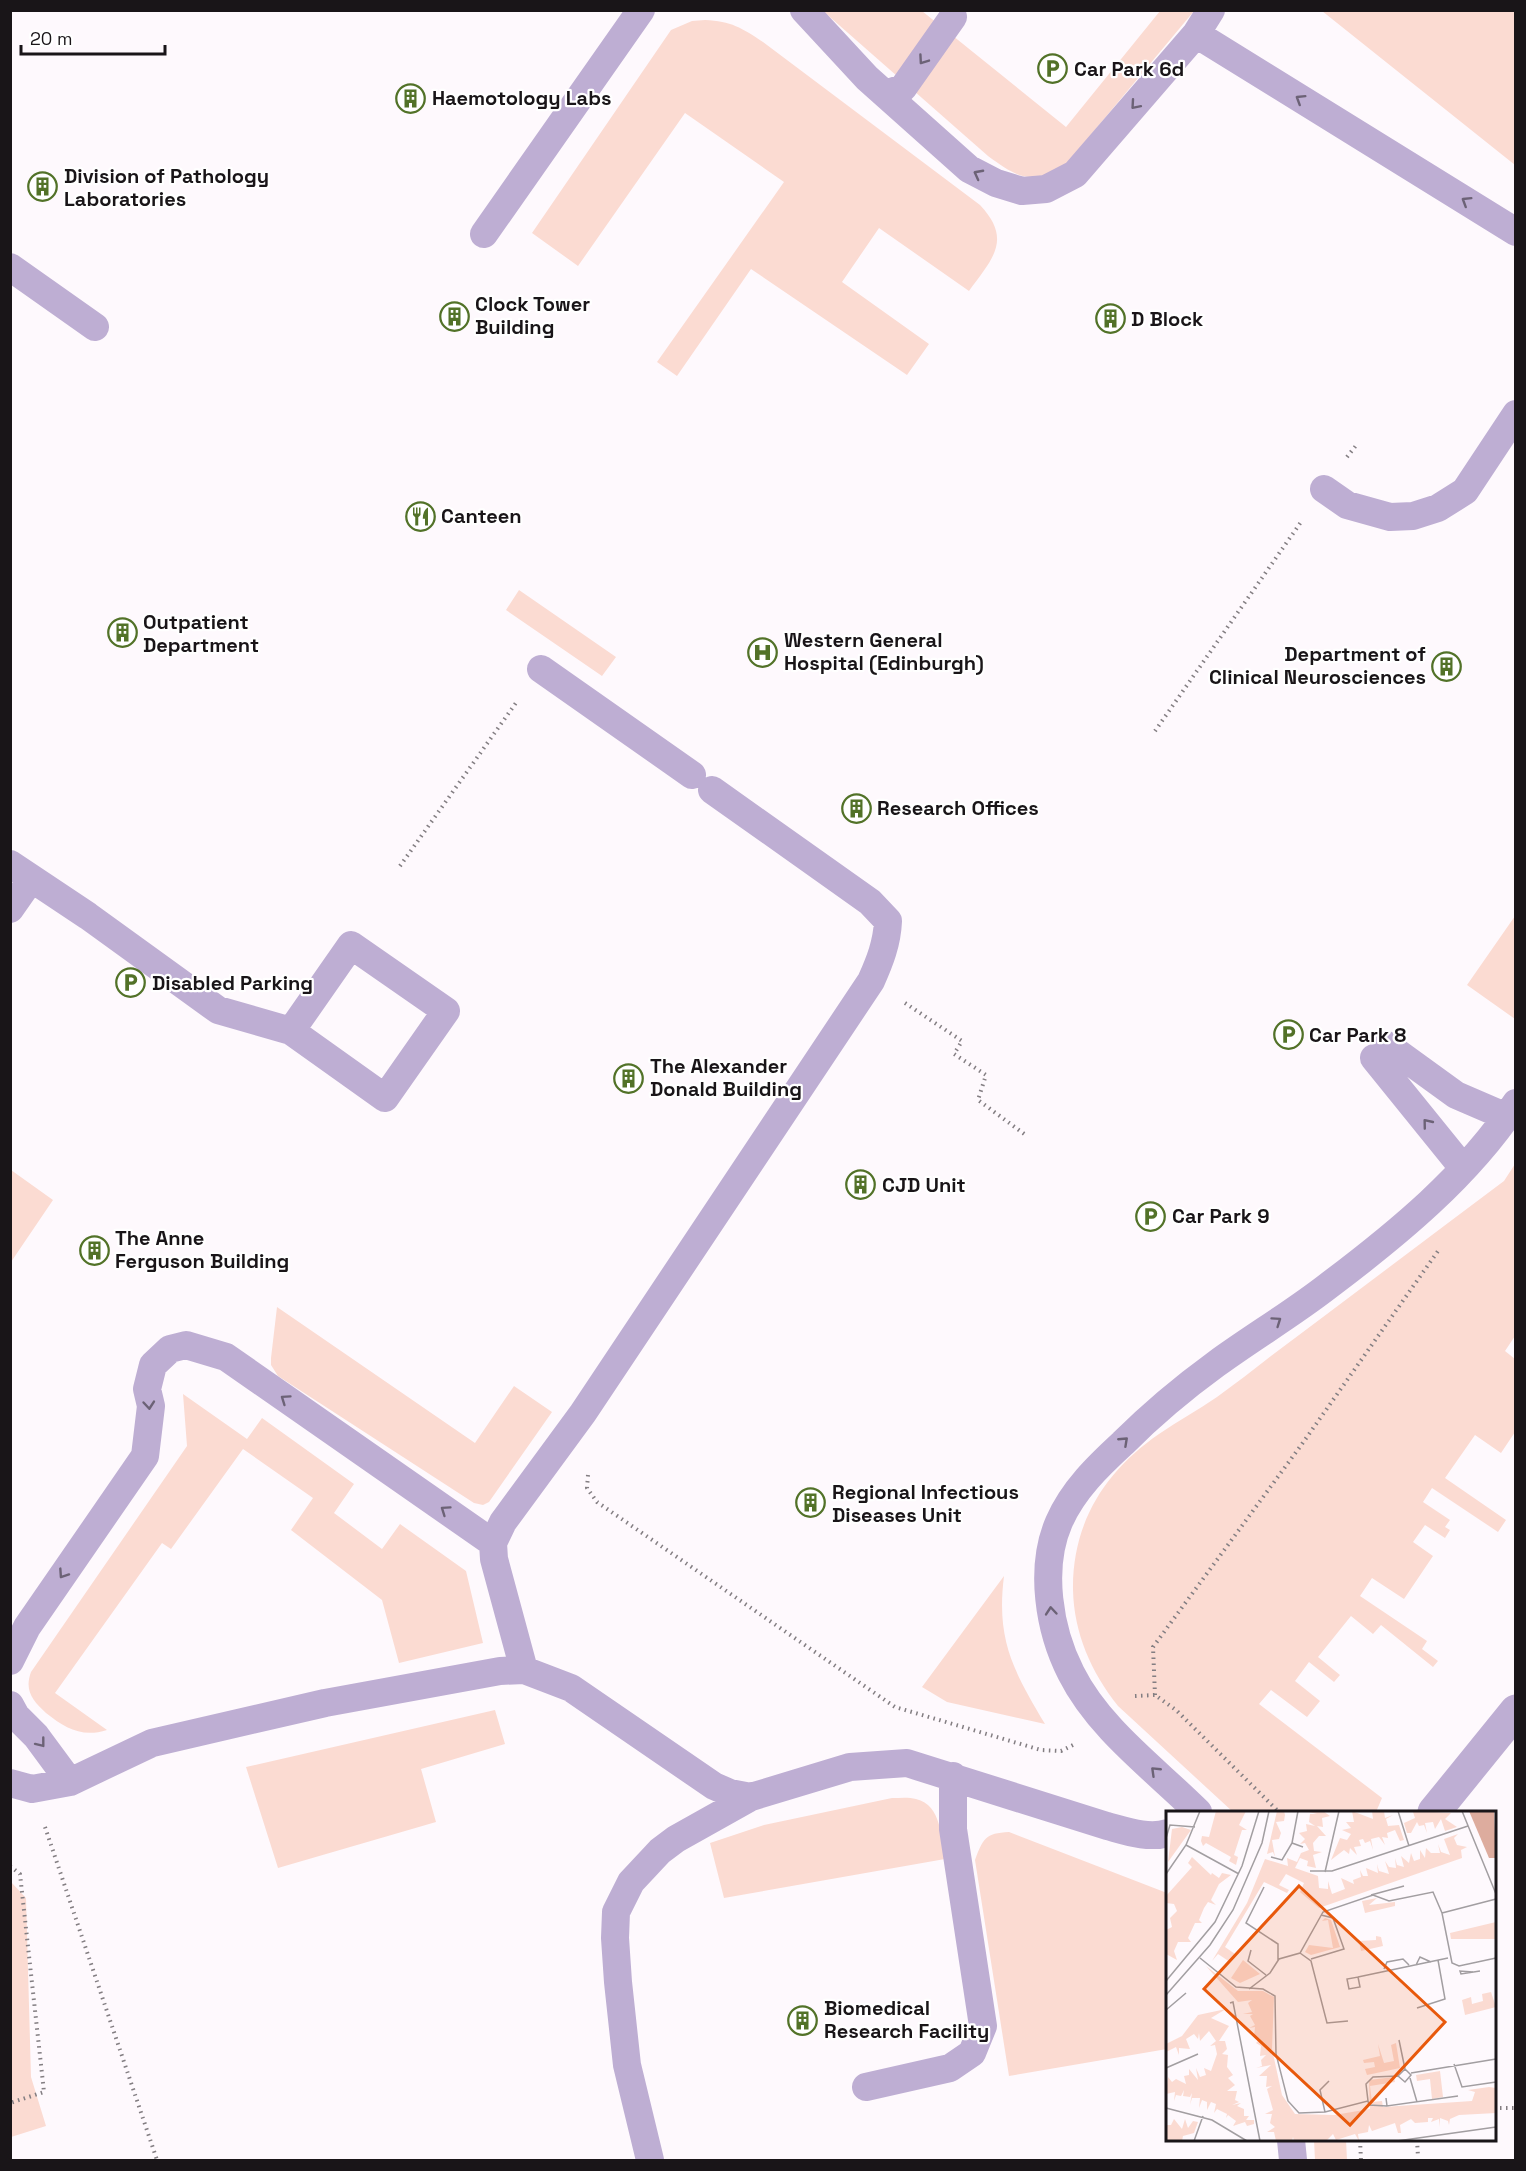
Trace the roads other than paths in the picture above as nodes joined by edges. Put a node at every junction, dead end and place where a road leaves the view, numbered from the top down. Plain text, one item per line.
1 (642, 10) edge
2 (804, 10) edge
3 (1211, 10) edge
4 (953, 17) dead end
5 (1196, 34) junction
6 (885, 94) junction
7 (1515, 232) edge
8 (484, 234) dead end
9 (10, 267) edge
10 (95, 327) dead end
11 (1515, 414) edge
12 (1324, 489) road end
13 (541, 669) road end
14 (21, 871) edge
15 (10, 909) edge
16 (291, 1031) junction
17 (1511, 1110) edge
18 (1463, 1168) junction
19 (494, 1543) junction
20 (10, 1661) edge
21 (524, 1670) junction
22 (10, 1705) edge
23 (1515, 1711) edge
24 (953, 1776) junction
25 (70, 1782) junction
26 (21, 1786) edge
27 (751, 1797) junction
28 (1196, 1811) edge
29 (1435, 1811) edge
30 (1166, 1833) edge
31 (866, 2086) dead end
32 (1291, 2141) edge
33 (650, 2160) edge
34 (1293, 2160) edge

1 - 8 lane
2 - 6 lane
3 - 5 lane
4 -> 6 lane
5 -> 6 lane
7 -> 5 lane
9 - 10 lane
11 - 12 lane
13 - 19 lane
14 - 15 lane
14 - 16 lane
16 - 16 lane
17 - 18 lane
18 -> 17 lane
28 -> 18 lane
19 -> 20 lane
19 - 21 lane
21 - 25 lane
21 - 27 lane
22 -> 25 lane
23 - 29 street
24 - 27 lane
24 - 30 lane
24 - 31 lane
25 - 26 lane
27 - 33 lane
32 - 34 lane

